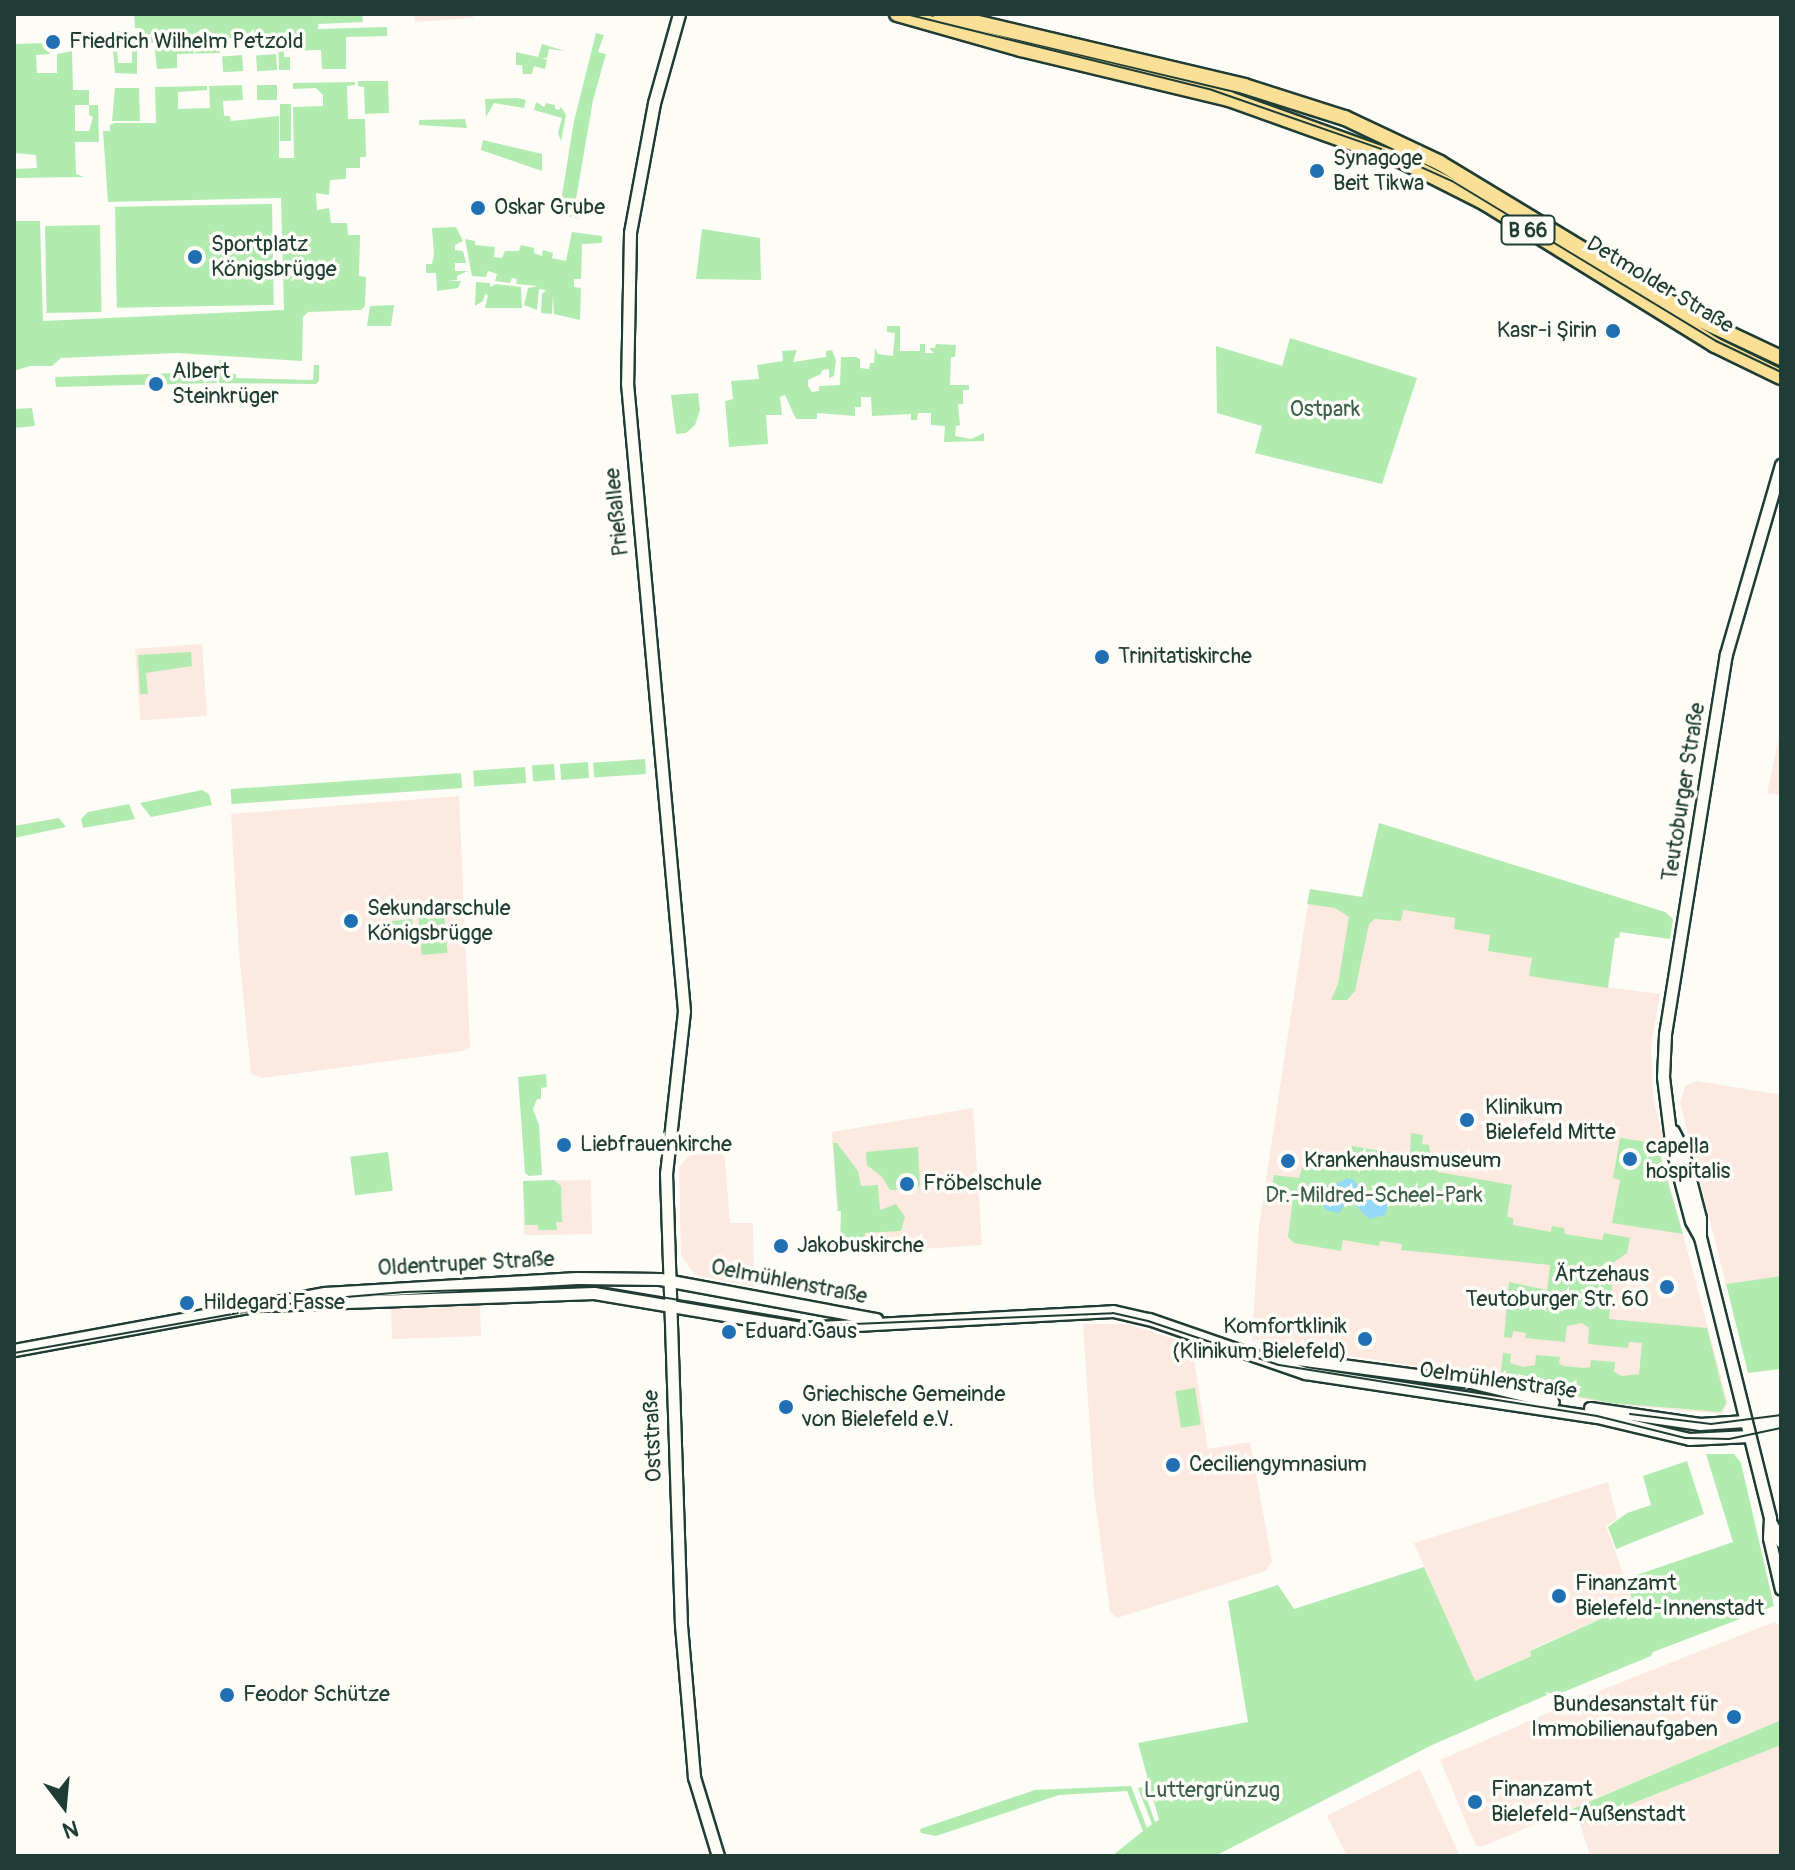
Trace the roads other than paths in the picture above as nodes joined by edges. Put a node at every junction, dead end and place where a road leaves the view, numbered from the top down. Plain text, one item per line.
1 (679, 14) edge
2 (897, 14) edge
3 (940, 14) edge
4 (1005, 38) junction
5 (1215, 79) junction
6 (1211, 94) junction
7 (1781, 358) edge
8 (1781, 377) edge
9 (1781, 465) edge
10 (684, 1011) joint
11 (669, 1281) junction
12 (266, 1305) junction
13 (669, 1305) junction
14 (901, 1321) junction
15 (14, 1350) edge
16 (1243, 1352) junction
17 (1745, 1421) junction
18 (1749, 1436) junction
19 (1771, 1523) junction
20 (1781, 1542) edge
21 (1781, 1589) edge
22 (718, 1856) edge

1 - 10 street, Prießallee
2 - 4 main road, Detmolder Straße / B 66
3 - 4 main road, Detmolder Straße / B 66
4 - 5 main road, Detmolder Straße / B 66
4 - 6 main road, Detmolder Straße / B 66
5 - 6 main road
5 - 7 main road, Detmolder Straße / B 66
6 - 8 main road, Detmolder Straße / B 66
9 - 17 street, Teutoburger Straße
10 - 11 street, Oststraße
11 - 12 street, Oldentruper Straße
11 - 13 street, Oststraße
11 - 14 street, Oelmühlenstraße
12 - 13 street, Oldentruper Straße
12 - 15 street, Oldentruper Straße
13 - 14 street, Oelmühlenstraße
13 - 22 street, Oststraße
14 - 16 street, Oelmühlenstraße
16 - 17 street, Oelmühlenstraße
16 - 18 street, Oelmühlenstraße
17 - 18 street, Teutoburger Straße
18 - 19 street, Teutoburger Straße
19 - 20 street, Teutoburger Straße
19 - 21 street, Teutoburger Straße

